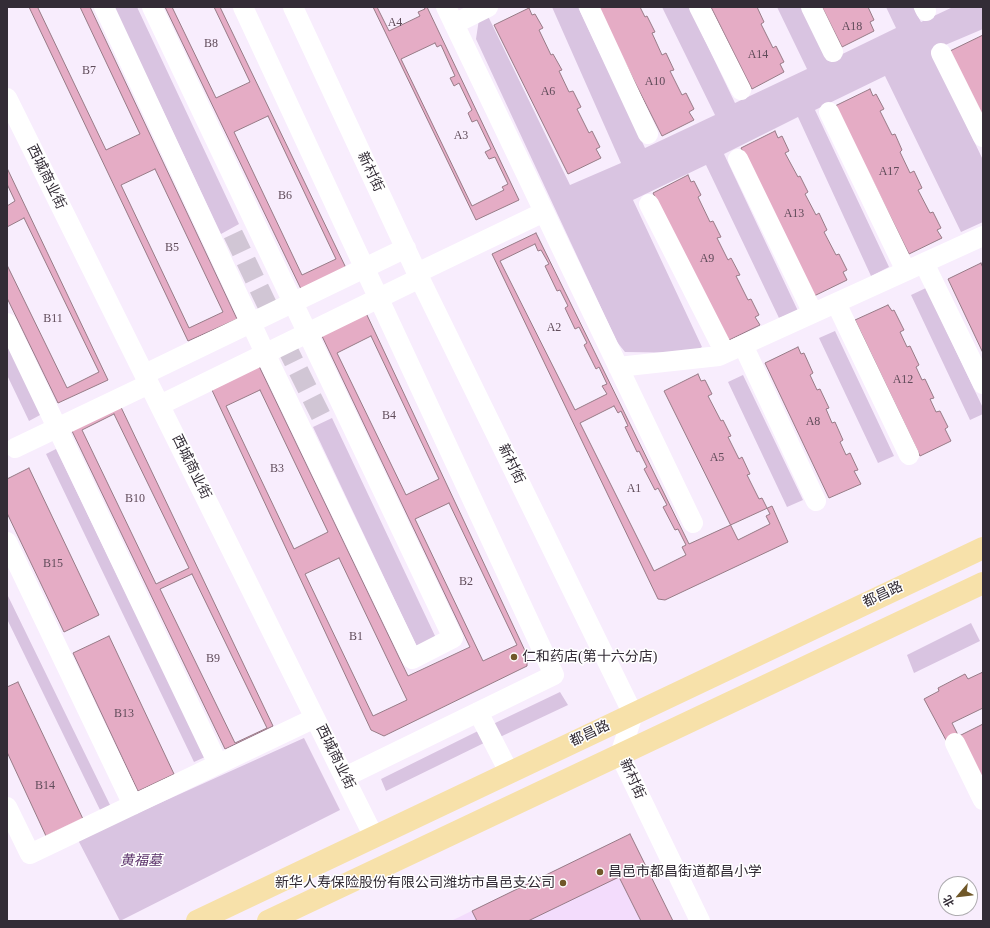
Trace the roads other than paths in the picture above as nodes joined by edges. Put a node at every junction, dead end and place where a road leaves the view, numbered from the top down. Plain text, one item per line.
1 (104, 7) edge
2 (152, 7) edge
3 (242, 7) edge
4 (293, 7) edge
5 (488, 7) edge
6 (589, 7) edge
7 (699, 7) edge
8 (811, 7) edge
9 (450, 15) edge
10 (833, 52) dead end
11 (941, 53) dead end
12 (741, 90) dead end
13 (7, 98) edge
14 (829, 112) dead end
15 (648, 134) dead end
16 (983, 137) edge
17 (738, 159) dead end
18 (649, 204) dead end
19 (544, 212) junction
20 (983, 236) edge
21 (406, 248) junction
22 (924, 263) junction
23 (364, 268) junction
24 (906, 271) junction
25 (418, 275) junction
26 (378, 299) junction
27 (293, 302) junction
28 (836, 303) junction
29 (813, 313) junction
30 (7, 323) edge
31 (251, 323) junction
32 (307, 333) junction
33 (743, 345) junction
34 (725, 353) junction
35 (265, 354) junction
36 (618, 367) junction
37 (147, 379) junction
38 (983, 384) edge
39 (160, 405) junction
40 (57, 428) junction
41 (15, 448) dead end
42 (910, 455) dead end
43 (816, 501) dead end
44 (693, 523) dead end
45 (7, 542) edge
46 (983, 548) edge
47 (983, 583) edge
48 (478, 712) junction
49 (633, 714) junction
50 (315, 718) junction
51 (955, 743) dead end
52 (620, 755) junction
53 (218, 764) junction
54 (509, 772) junction
55 (345, 777) junction
56 (983, 800) edge
57 (133, 804) junction
58 (7, 807) edge
59 (374, 837) junction
60 (197, 921) edge
61 (268, 921) edge
62 (700, 921) edge

1 - 31 street
2 - 27 street
3 - 23 street
4 - 21 street, 新村街
5 - 9 street
6 - 15 street
7 - 12 street
8 - 10 street
9 - 19 street
11 - 16 street
13 - 37 street, 西城商业街
14 - 24 street
17 - 29 street
18 - 34 street
19 - 25 street
19 - 36 street
20 - 22 street
21 - 23 street
21 - 25 street, 新村街
22 - 24 street
22 - 38 street
23 - 26 street
23 - 27 street
24 - 28 street
25 - 26 street
25 - 49 street, 新村街
26 - 32 street
26 - 48 street
27 - 31 street
27 - 32 street
28 - 29 street
28 - 42 street
29 - 33 street
30 - 40 street
31 - 35 street
31 - 37 street
32 - 35 street
32 - 35 street
33 - 34 street
33 - 43 street
34 - 36 street
35 - 39 street
36 - 44 street
37 - 39 street, 西城商业街
37 - 40 street
39 - 50 street, 西城商业街
40 - 41 street
40 - 53 street
45 - 57 street
46 - 49 main road, 都昌路
47 - 52 main road
48 - 54 street
48 - 55 street
49 - 52 street, 新村街
49 - 54 main road, 都昌路
50 - 53 street
50 - 55 street, 西城商业街
51 - 56 street
52 - 61 main road
52 - 62 street, 新村街
53 - 57 street
54 - 59 main road, 都昌路
55 - 59 street, 西城商业街
57 - 58 street
59 - 60 main road, 都昌路

